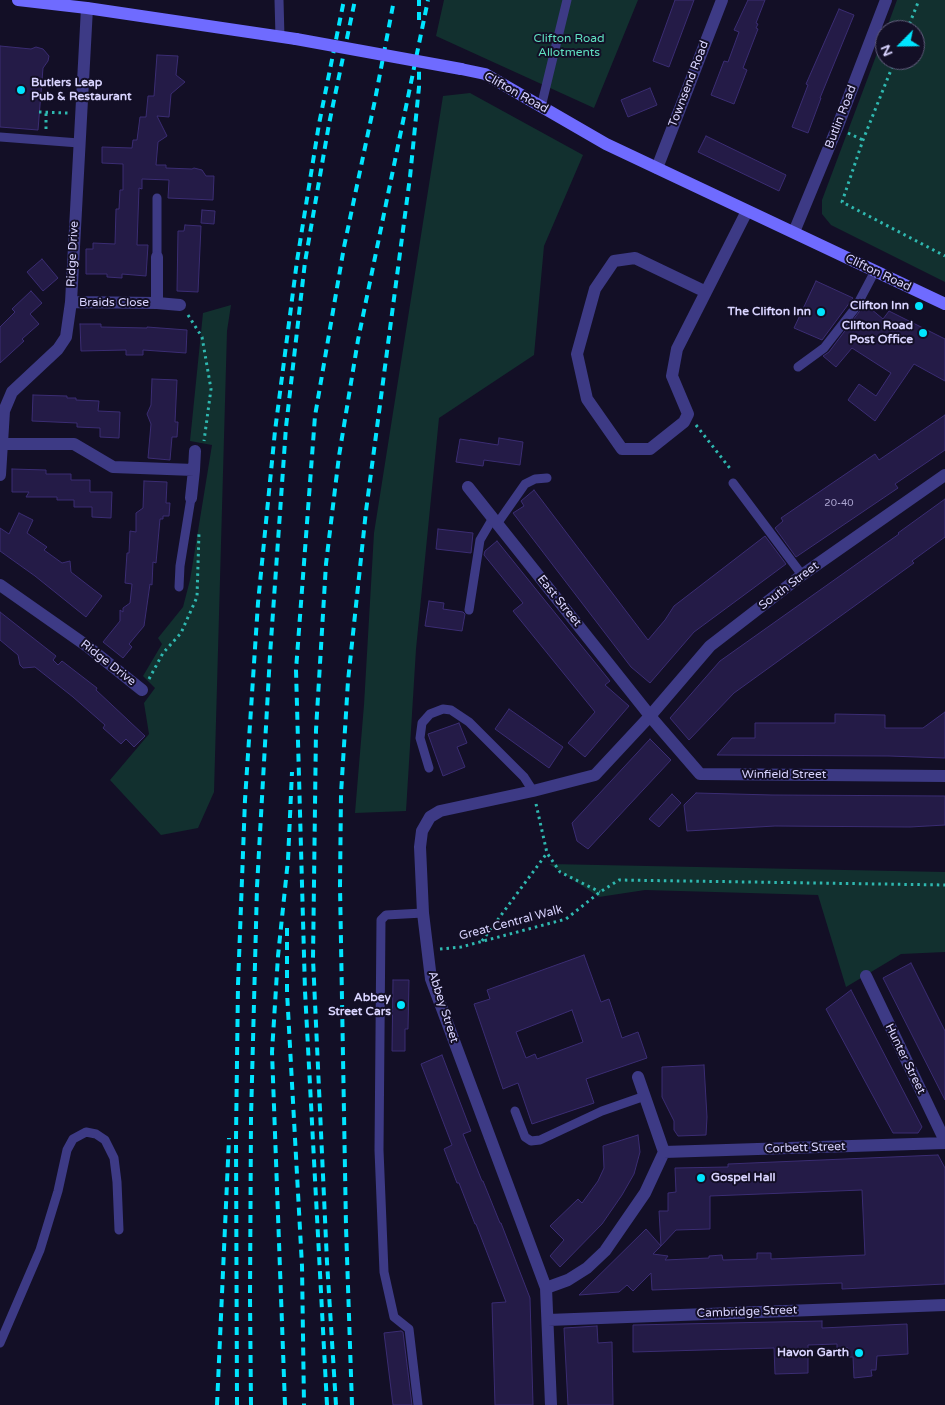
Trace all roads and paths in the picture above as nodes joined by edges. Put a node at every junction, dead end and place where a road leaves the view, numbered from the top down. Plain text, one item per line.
1 (18, 0) edge
2 (279, 0) edge
3 (567, 0) edge
4 (722, 0) edge
5 (886, 0) edge
6 (919, 0) edge
7 (38, 1) edge
8 (87, 8) junction
9 (911, 20) edge
10 (280, 37) junction
11 (891, 70) edge
12 (541, 107) junction
13 (39, 112) dead end
14 (46, 112) junction
15 (62, 113) dead end
16 (0, 137) edge
17 (45, 141) junction
18 (79, 143) junction
19 (657, 168) junction
20 (157, 198) dead end
21 (746, 211) junction
22 (794, 232) junction
23 (945, 256) edge
24 (157, 257) joint
25 (875, 271) junction
26 (706, 292) junction
27 (71, 302) junction
28 (157, 303) junction
29 (945, 304) edge
30 (180, 305) dead end
31 (798, 367) dead end
32 (1, 444) edge
33 (195, 451) dead end
34 (194, 470) junction
35 (0, 475) edge
36 (945, 475) edge
37 (547, 478) dead end
38 (733, 483) dead end
39 (468, 487) dead end
40 (191, 498) joint
41 (495, 521) junction
42 (802, 575) junction
43 (0, 585) edge
44 (179, 586) dead end
45 (469, 610) dead end
46 (142, 690) dead end
47 (650, 716) junction
48 (429, 768) dead end
49 (945, 776) edge
50 (533, 791) junction
51 (547, 853) junction
52 (945, 886) edge
53 (600, 892) junction
54 (423, 913) junction
55 (481, 942) junction
56 (427, 951) junction
57 (866, 976) dead end
58 (638, 1077) dead end
59 (645, 1096) junction
60 (515, 1111) dead end
61 (945, 1142) edge
62 (664, 1152) junction
63 (119, 1230) dead end
64 (546, 1288) junction
65 (945, 1305) edge
66 (548, 1320) junction
67 (0, 1343) edge
68 (418, 1405) edge
69 (551, 1405) edge

1 - 7 street, Clifton Road
2 - 10 lane
3 - 12 lane
4 - 19 street, Townsend Road
5 - 22 street, Butlin Road
6 - 9 path
7 - 8 street, Clifton Road
8 - 10 street, Clifton Road
8 - 18 street, Ridge Drive
10 - 12 street, Clifton Road, bridge
11 - 23 path
12 - 19 street, Clifton Road
13 - 14 path
14 - 15 path
14 - 17 path
16 - 17 lane
17 - 18 lane
18 - 27 street, Ridge Drive
19 - 21 street, Clifton Road
20 - 24 lane
21 - 22 street, Clifton Road
21 - 26 street
22 - 25 street, Clifton Road
24 - 28 street, Braids Close
25 - 29 street, Clifton Road
25 - 31 lane
26 - 26 street
27 - 28 street, Braids Close
27 - 32 street, Ridge Drive
28 - 30 street, Braids Close
32 - 34 street
32 - 35 street, Ridge Drive
33 - 34 street
34 - 40 street
36 - 42 street, South Street
37 - 41 lane
38 - 42 lane
39 - 41 street, East Street
40 - 44 lane
41 - 45 lane
41 - 47 street, East Street
42 - 47 street, South Street
43 - 46 street, Ridge Drive
47 - 49 street, Winfield Street
47 - 50 street, Abbey Street
48 - 50 lane
50 - 51 path
50 - 54 street, Abbey Street
51 - 53 path
51 - 55 path
52 - 53 path, Great Central Walk
53 - 55 path, Great Central Walk
54 - 56 street, Abbey Street
54 - 68 lane
55 - 56 path, Great Central Walk
56 - 64 street, Abbey Street
57 - 61 street, Hunter Street
58 - 59 street
59 - 60 lane
59 - 62 street
61 - 62 street, Corbett Street
62 - 64 street
63 - 67 lane
64 - 66 street, Abbey Street
65 - 66 street, Cambridge Street
66 - 69 street, Abbey Street

